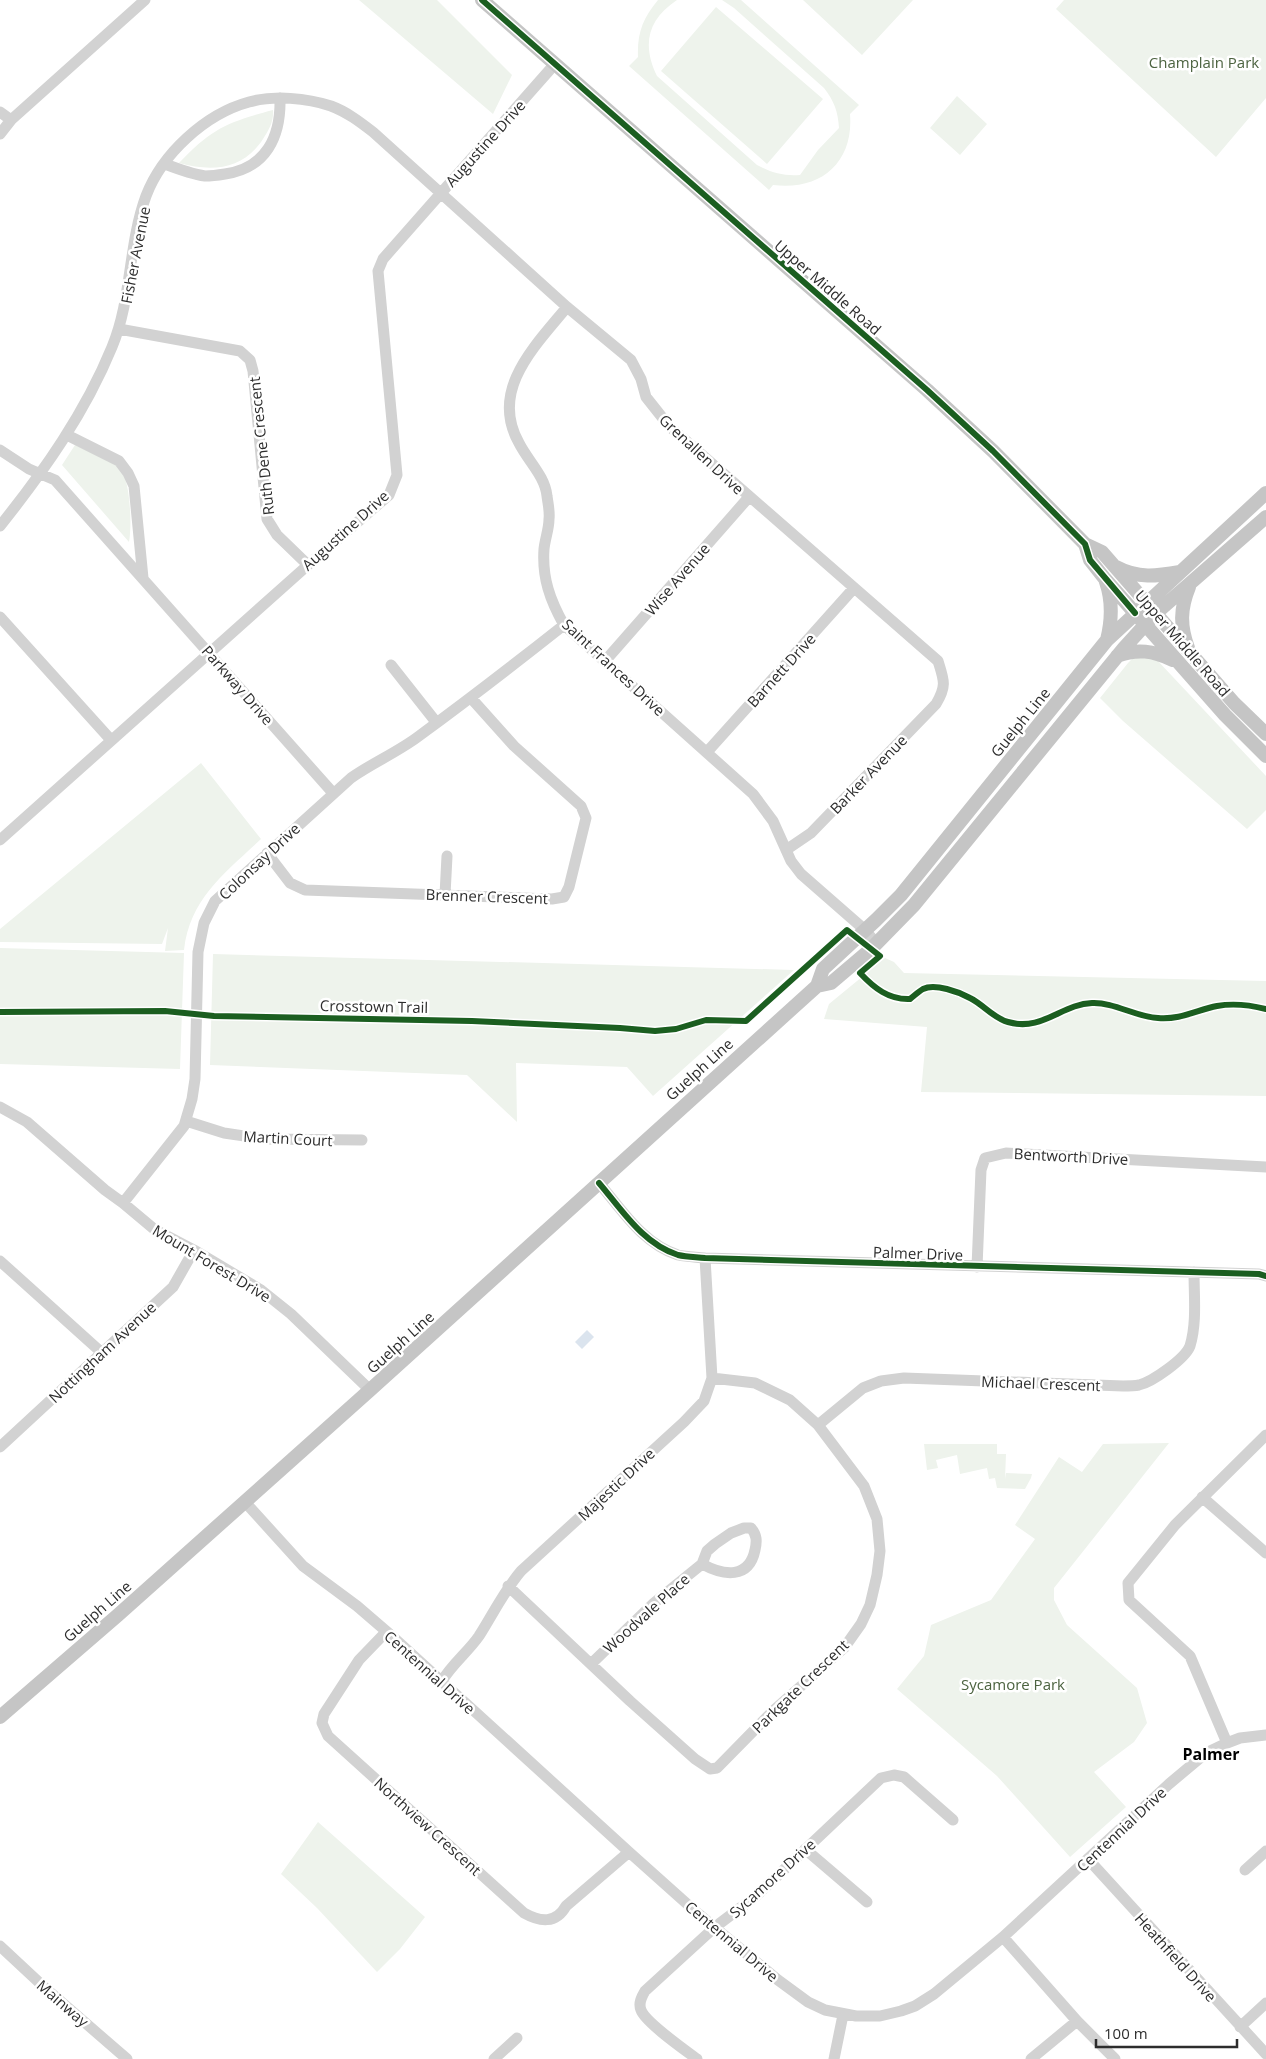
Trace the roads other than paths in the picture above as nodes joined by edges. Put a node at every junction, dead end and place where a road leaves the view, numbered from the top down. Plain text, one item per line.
1 (146, 0) edge
2 (482, 0) edge
3 (554, 65) junction
4 (280, 98) junction
5 (0, 112) edge
6 (11, 120) junction
7 (0, 134) edge
8 (164, 164) junction
9 (440, 193) junction
10 (566, 307) junction
11 (119, 329) junction
12 (67, 435) junction
13 (0, 450) edge
14 (41, 474) junction
15 (1266, 493) edge
16 (749, 497) junction
17 (1266, 517) edge
18 (0, 526) edge
19 (1086, 544) junction
20 (308, 565) junction
21 (1113, 565) junction
22 (1180, 571) junction
23 (142, 578) junction
24 (1105, 579) junction
25 (1190, 585) junction
26 (854, 588) junction
27 (1146, 603) junction
28 (1135, 613) junction
29 (0, 617) edge
30 (1150, 619) junction
31 (564, 625) junction
32 (1108, 640) junction
33 (210, 653) junction
34 (1116, 656) junction
35 (1185, 659) junction
36 (606, 662) junction
37 (391, 665) dead end
38 (944, 691) joint
39 (471, 698) junction
40 (436, 722) junction
41 (1266, 734) edge
42 (111, 740) junction
43 (707, 752) junction
44 (1266, 756) edge
45 (991, 783) junction
46 (333, 793) junction
47 (988, 814) junction
48 (0, 840) edge
49 (786, 850) junction
50 (267, 852) junction
51 (447, 856) dead end
52 (445, 894) junction
53 (865, 930) junction
54 (876, 943) junction
55 (817, 986) junction
56 (0, 1107) edge
57 (186, 1121) junction
58 (362, 1140) dead end
59 (1266, 1167) edge
60 (599, 1183) junction
61 (123, 1203) junction
62 (194, 1250) junction
63 (705, 1258) junction
64 (0, 1260) edge
65 (977, 1267) junction
66 (1194, 1272) junction
67 (1266, 1276) edge
68 (101, 1352) junction
69 (712, 1378) junction
70 (370, 1390) junction
71 (818, 1425) junction
72 (1266, 1435) edge
73 (0, 1447) edge
74 (1202, 1497) junction
75 (245, 1502) junction
76 (1266, 1553) edge
77 (702, 1564) junction
78 (508, 1586) junction
79 (386, 1632) junction
80 (590, 1664) junction
81 (442, 1682) junction
82 (0, 1717) edge
83 (1266, 1735) edge
84 (1227, 1743) junction
85 (953, 1820) dead end
86 (805, 1848) junction
87 (1266, 1851) edge
88 (629, 1852) junction
89 (1088, 1859) junction
90 (1245, 1870) dead end
91 (867, 1902) dead end
92 (715, 1927) junction
93 (1003, 1937) junction
94 (0, 1946) edge
95 (1266, 2002) edge
96 (843, 2015) junction
97 (1077, 2021) junction
98 (1240, 2027) junction
99 (517, 2038) dead end
100 (1266, 2054) edge
101 (127, 2059) edge
102 (494, 2059) edge
103 (697, 2059) edge
104 (834, 2059) edge
105 (1031, 2059) edge
106 (1115, 2059) edge

1 - 6 street
2 - 3 main road, Upper Middle Road
3 - 9 street, Augustine Drive
3 - 19 main road, Upper Middle Road
4 - 8 street, Fisher Avenue
4 - 8 street
4 - 9 street, Fisher Avenue
5 - 6 street
6 - 7 street
8 - 11 street, Fisher Avenue
9 - 10 street, Grenallen Drive
9 - 20 street, Augustine Drive
10 - 16 street, Grenallen Drive
10 - 31 street, Saint Frances Drive
11 - 12 street, Fisher Avenue
11 - 20 street, Ruth Dene Crescent
12 - 14 street, Fisher Avenue
12 - 23 street
13 - 14 street, Parkway Drive
14 - 18 street, Fisher Avenue
14 - 23 street, Parkway Drive
15 - 22 main road, Guelph Line
16 - 26 street, Grenallen Drive
16 - 36 street, Wise Avenue
17 - 25 main road, Guelph Line
19 - 21 main road, Upper Middle Road
19 - 24 main road, Upper Middle Road
20 - 33 street, Augustine Drive
21 - 22 main road
21 - 27 main road, Upper Middle Road
22 - 27 main road, Guelph Line
23 - 33 street, Parkway Drive
24 - 28 main road, Upper Middle Road
24 - 32 main road
25 - 30 main road, Guelph Line
25 - 35 main road
26 - 38 street, Grenallen Drive
26 - 43 street, Barnett Drive
27 - 28 main road, Guelph Line
27 - 30 main road, Upper Middle Road
28 - 30 main road, Upper Middle Road
28 - 32 main road, Guelph Line
29 - 42 street
30 - 34 main road, Guelph Line
30 - 35 main road, Upper Middle Road
31 - 36 street, Saint Frances Drive
31 - 39 street, Colonsay Drive
32 - 45 main road, Guelph Line
33 - 42 street, Augustine Drive
33 - 46 street, Parkway Drive
34 - 35 main road
34 - 47 main road, Guelph Line
35 - 41 main road, Upper Middle Road
35 - 44 main road, Upper Middle Road
36 - 43 street, Saint Frances Drive
37 - 40 street
38 - 49 street, Barker Avenue
39 - 40 street, Colonsay Drive
39 - 52 street, Brenner Crescent
40 - 46 street, Colonsay Drive
42 - 48 street, Augustine Drive
43 - 49 street, Saint Frances Drive
45 - 47 main road
45 - 53 main road, Guelph Line
46 - 50 street, Colonsay Drive
47 - 54 main road, Guelph Line
49 - 53 street, Saint Frances Drive
50 - 52 street, Brenner Crescent
50 - 57 street, Colonsay Drive
51 - 52 street
53 - 54 street, Saint Frances Drive
53 - 55 main road, Guelph Line
54 - 55 main road, Guelph Line
55 - 60 main road, Guelph Line
56 - 61 street, Mount Forest Drive
57 - 58 street, Martin Court
57 - 61 street, Colonsay Drive
59 - 65 street, Bentworth Drive
60 - 63 street, Palmer Drive
60 - 70 main road, Guelph Line
61 - 62 street, Mount Forest Drive
62 - 68 street, Nottingham Avenue
62 - 70 street, Mount Forest Drive
63 - 65 street, Palmer Drive
63 - 69 street, Majestic Drive
64 - 68 street
65 - 66 street, Palmer Drive
66 - 67 street, Palmer Drive
66 - 71 street, Michael Crescent
68 - 73 street, Nottingham Avenue
69 - 71 street, Parkgate Crescent
69 - 78 street, Majestic Drive
70 - 75 main road, Guelph Line
71 - 80 street, Parkgate Crescent
72 - 74 street
74 - 76 street
74 - 84 street
75 - 79 street, Centennial Drive
75 - 82 main road, Guelph Line
77 - 77 street, Woodvale Place
77 - 80 street, Woodvale Place
78 - 80 street, Parkgate Crescent
78 - 81 street, Majestic Drive
79 - 81 street, Centennial Drive
79 - 88 street, Northview Crescent
81 - 88 street, Centennial Drive
83 - 84 street, Centennial Drive
84 - 89 street, Centennial Drive
85 - 86 street, Sycamore Drive
86 - 91 street
86 - 92 street, Sycamore Drive
87 - 90 street
88 - 92 street, Centennial Drive
89 - 93 street, Centennial Drive
89 - 98 street, Heathfield Drive
92 - 96 street, Centennial Drive
92 - 103 street, Sycamore Drive
93 - 96 street, Centennial Drive
93 - 97 street
94 - 101 street, Mainway
95 - 98 street
96 - 104 street
97 - 105 street
97 - 106 street
98 - 100 street, Heathfield Drive
99 - 102 street

